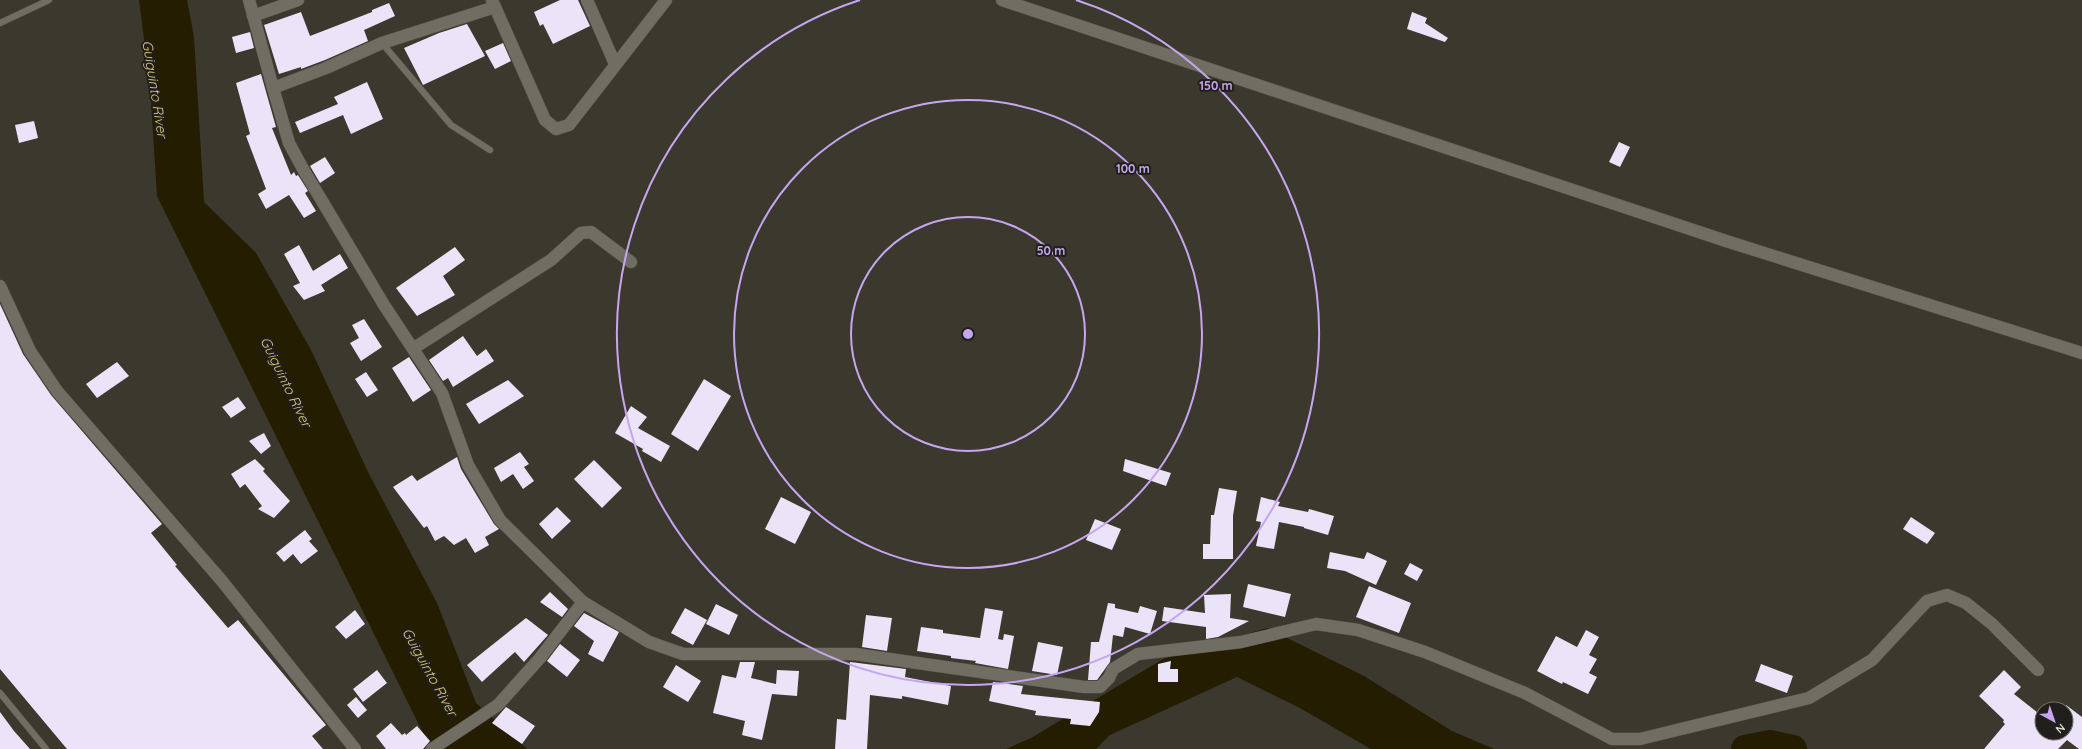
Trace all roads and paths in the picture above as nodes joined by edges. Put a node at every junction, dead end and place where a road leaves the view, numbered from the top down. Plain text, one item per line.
1 (49, 0) edge
2 (249, 0) edge
3 (298, 0) edge
4 (587, 0) edge
5 (666, 0) edge
6 (1002, 0) edge
7 (493, 4) edge
8 (253, 16) junction
9 (0, 23) edge
10 (382, 43) junction
11 (615, 64) junction
12 (273, 88) junction
13 (490, 150) dead end
14 (631, 262) dead end
15 (0, 286) edge
16 (414, 348) junction
17 (2082, 353) edge
18 (583, 602) junction
19 (2038, 670) dead end
20 (0, 693) edge
21 (46, 749) edge
22 (355, 749) edge
23 (432, 749) edge

1 - 9 lane
2 - 8 street
3 - 8 street
4 - 11 street
5 - 11 street
6 - 17 street
7 - 10 street
7 - 11 street
8 - 12 street
10 - 12 street
10 - 13 lane
12 - 16 street
14 - 16 street
15 - 22 street
16 - 18 street
18 - 19 street
18 - 23 street
20 - 21 lane

